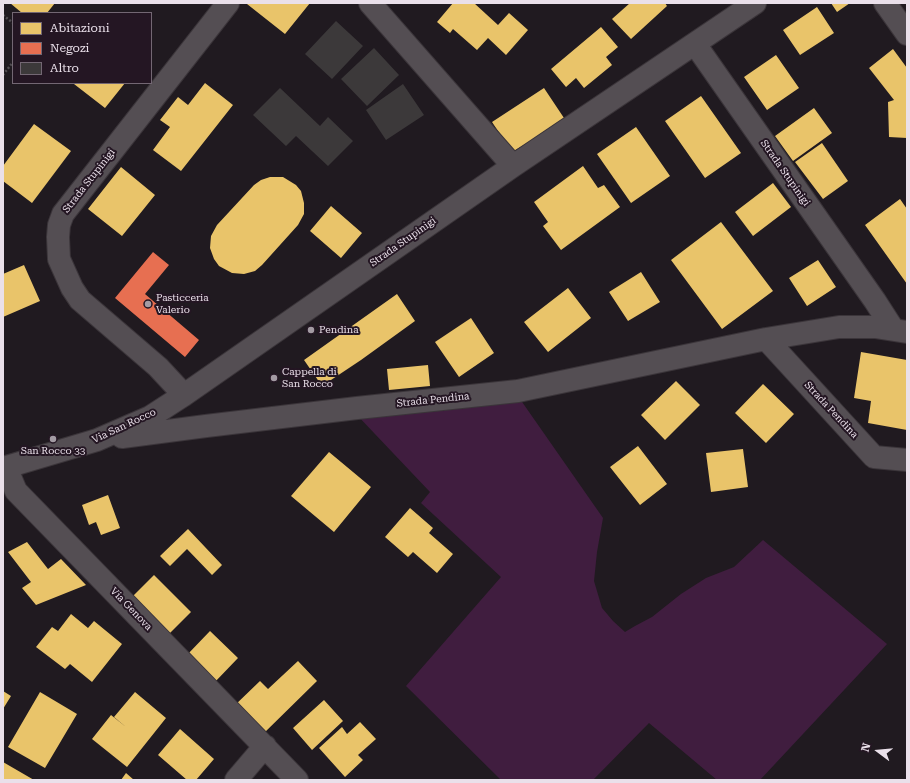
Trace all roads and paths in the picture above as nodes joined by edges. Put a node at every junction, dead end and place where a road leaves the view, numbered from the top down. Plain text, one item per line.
1 (228, 3) edge
2 (370, 3) edge
3 (755, 3) edge
4 (885, 3) edge
5 (3, 15) edge
6 (12, 22) edge
7 (907, 34) edge
8 (695, 44) junction
9 (12, 63) edge
10 (3, 75) edge
11 (513, 166) junction
12 (875, 301) joint
13 (900, 331) edge
14 (274, 332) joint
15 (766, 339) junction
16 (184, 395) junction
17 (97, 440) junction
18 (907, 460) edge
19 (5, 468) edge
20 (265, 746) junction
21 (236, 780) edge
22 (297, 780) edge

1 - 16 street, Strada Stupinigi
2 - 11 street
3 - 8 street, Strada Stupinigi
4 - 7 street
5 - 6 path
8 - 11 street, Strada Stupinigi
8 - 12 street, Strada Stupinigi
9 - 10 path
11 - 14 street, Strada Stupinigi
12 - 13 street, Strada Pendina
13 - 15 street, Strada Pendina
14 - 16 street, Via San Rocco
15 - 17 street, Strada Pendina
15 - 18 street, Strada Pendina
16 - 17 street, Via San Rocco
17 - 19 street, Via San Rocco
19 - 20 street, Via Genova
20 - 21 street
20 - 22 street, Via Genova

